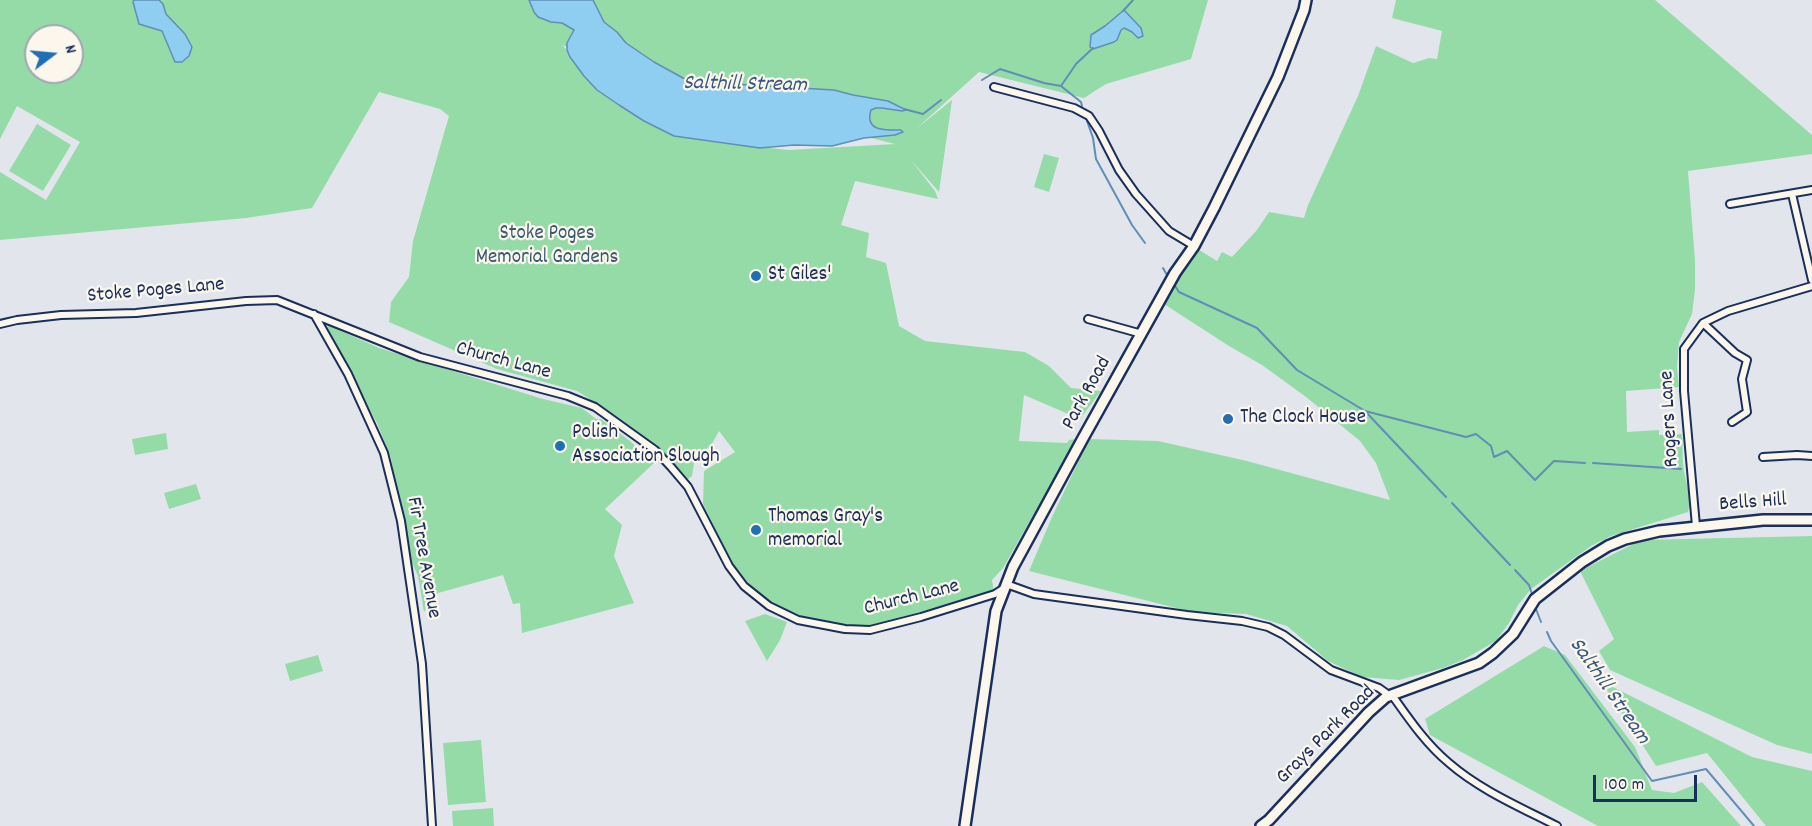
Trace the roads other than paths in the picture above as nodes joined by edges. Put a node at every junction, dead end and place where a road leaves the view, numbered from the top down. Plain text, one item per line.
1 (1306, 0) edge
2 (994, 87) dead end
3 (1812, 189) edge
4 (1792, 194) junction
5 (1730, 204) dead end
6 (1194, 246) junction
7 (1812, 280) edge
8 (1812, 286) edge
9 (314, 314) junction
10 (1088, 319) dead end
11 (1703, 323) junction
12 (0, 324) edge
13 (1142, 334) junction
14 (1732, 422) dead end
15 (1812, 456) edge
16 (1763, 457) dead end
17 (1812, 520) edge
18 (1696, 526) junction
19 (1005, 588) junction
20 (1389, 696) junction
21 (432, 826) edge
22 (965, 826) edge
23 (1261, 826) edge
24 (1557, 826) edge

1 - 6 main road, Park Road
2 - 6 street
3 - 4 street
4 - 5 street
4 - 7 street
6 - 13 main road, Park Road
8 - 11 street, Rogers Lane
9 - 12 street, Stoke Poges Lane
9 - 19 street, Church Lane
9 - 21 street, Fir Tree Avenue
10 - 13 street
11 - 14 street
11 - 18 street, Rogers Lane
13 - 19 main road, Park Road
15 - 16 street
17 - 18 main road, Bells Hill
18 - 20 main road, Grays Park Road
19 - 20 street
19 - 22 main road, Park Road
20 - 23 main road, Grays Park Road
20 - 24 street

